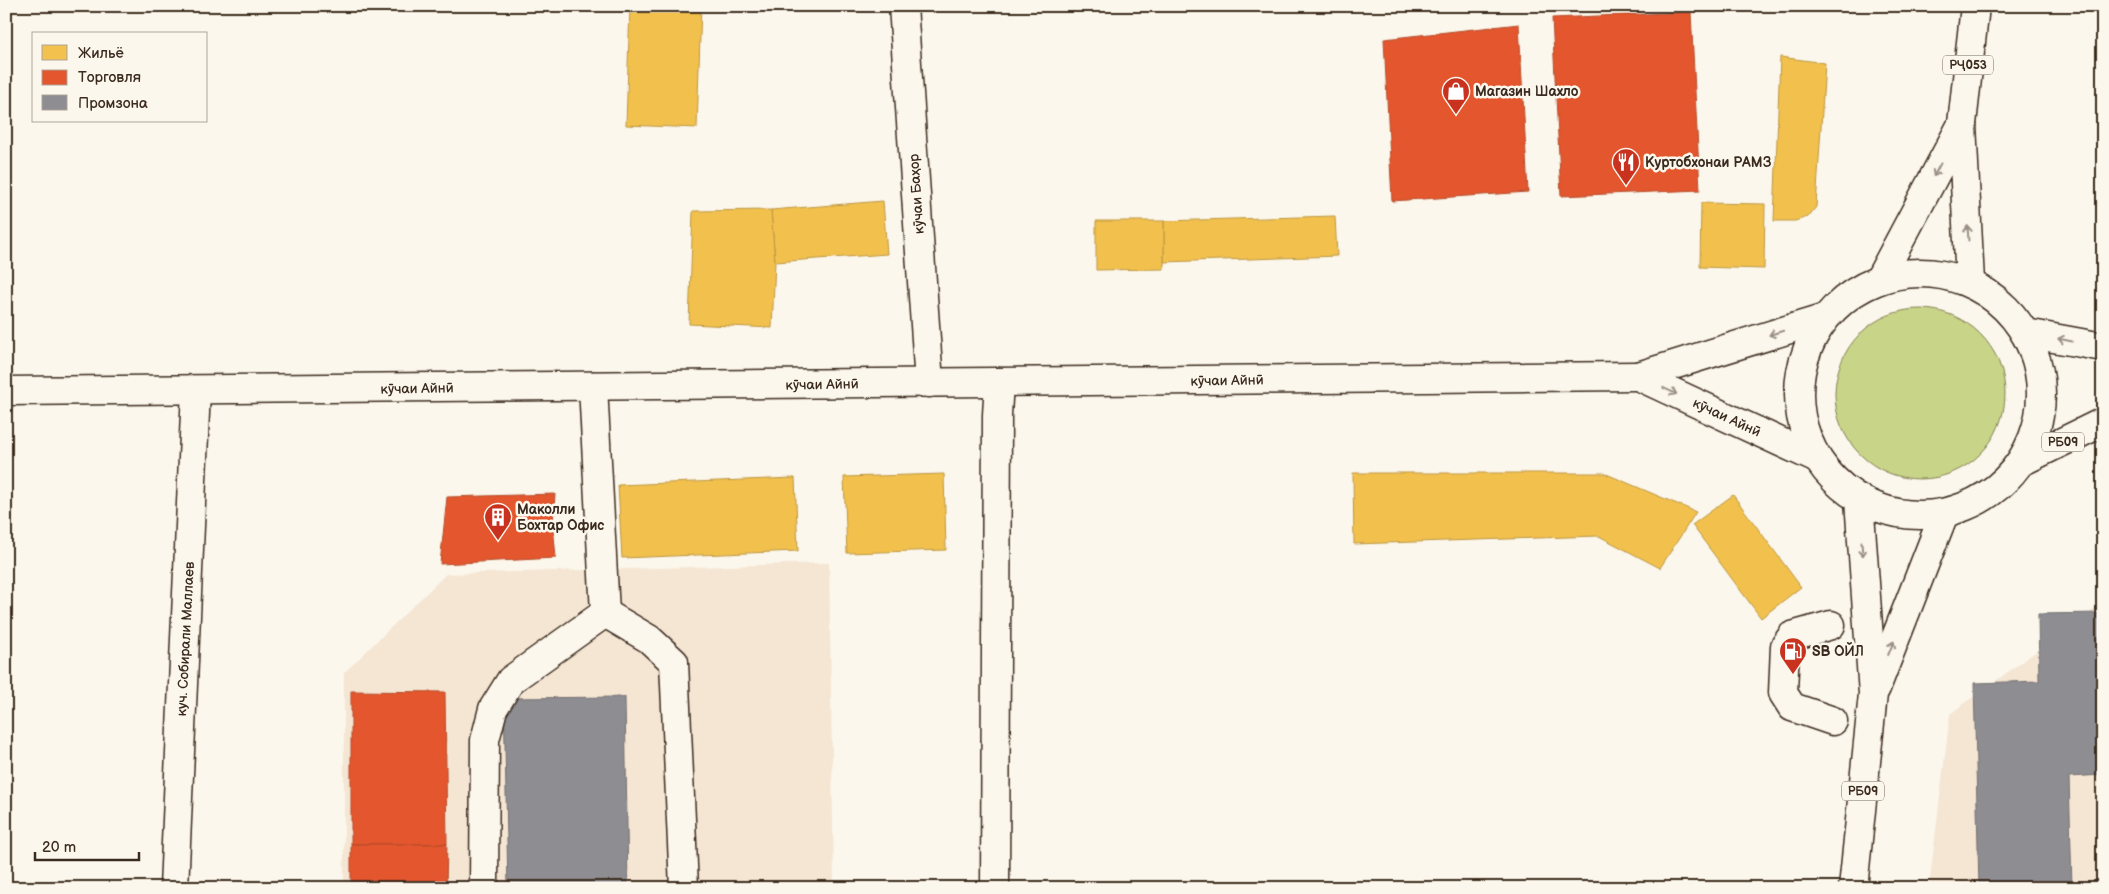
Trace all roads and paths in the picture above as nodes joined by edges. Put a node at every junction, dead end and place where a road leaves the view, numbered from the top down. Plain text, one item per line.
1 (903, 6) edge
2 (1974, 6) edge
3 (1962, 124) junction
4 (1880, 278) junction
5 (1970, 282) junction
6 (1822, 319) junction
7 (2026, 333) junction
8 (2103, 347) edge
9 (1638, 376) junction
10 (998, 382) junction
11 (929, 383) junction
12 (593, 386) junction
13 (196, 390) junction
14 (6, 391) edge
15 (2103, 422) edge
16 (1816, 458) junction
17 (2023, 461) junction
18 (1859, 500) junction
19 (1944, 514) junction
20 (605, 613) junction
21 (1831, 625) dead end
22 (1873, 694) junction
23 (1834, 721) dead end
24 (174, 888) edge
25 (484, 888) edge
26 (684, 888) edge
27 (995, 888) edge
28 (1853, 888) edge

1 - 11 main road, кӯчаи Баҳор
2 - 3 main road, РҶ053
3 -> 4 main road
5 -> 3 main road
4 - 5 main road
4 - 6 main road
5 - 7 main road
6 -> 9 main road, кӯчаи Айнӣ
6 - 16 main road
8 -> 7 main road
7 - 17 main road
9 - 10 main road, кӯчаи Айнӣ
9 -> 16 main road, кӯчаи Айнӣ
10 - 11 main road, кӯчаи Айнӣ
10 - 27 main road
11 - 12 main road, кӯчаи Айнӣ
12 - 13 main road, кӯчаи Айнӣ
12 - 20 main road
13 - 14 main road, кӯчаи Айнӣ
13 - 24 main road, куч. Собирали Маллаев
15 - 17 main road, РБ09
16 - 18 main road
17 - 19 main road
18 - 19 main road
18 -> 22 main road, РБ09
22 -> 19 main road, РБ09
20 - 25 main road
20 - 26 main road
21 - 23 main road
22 - 28 main road, РБ09

